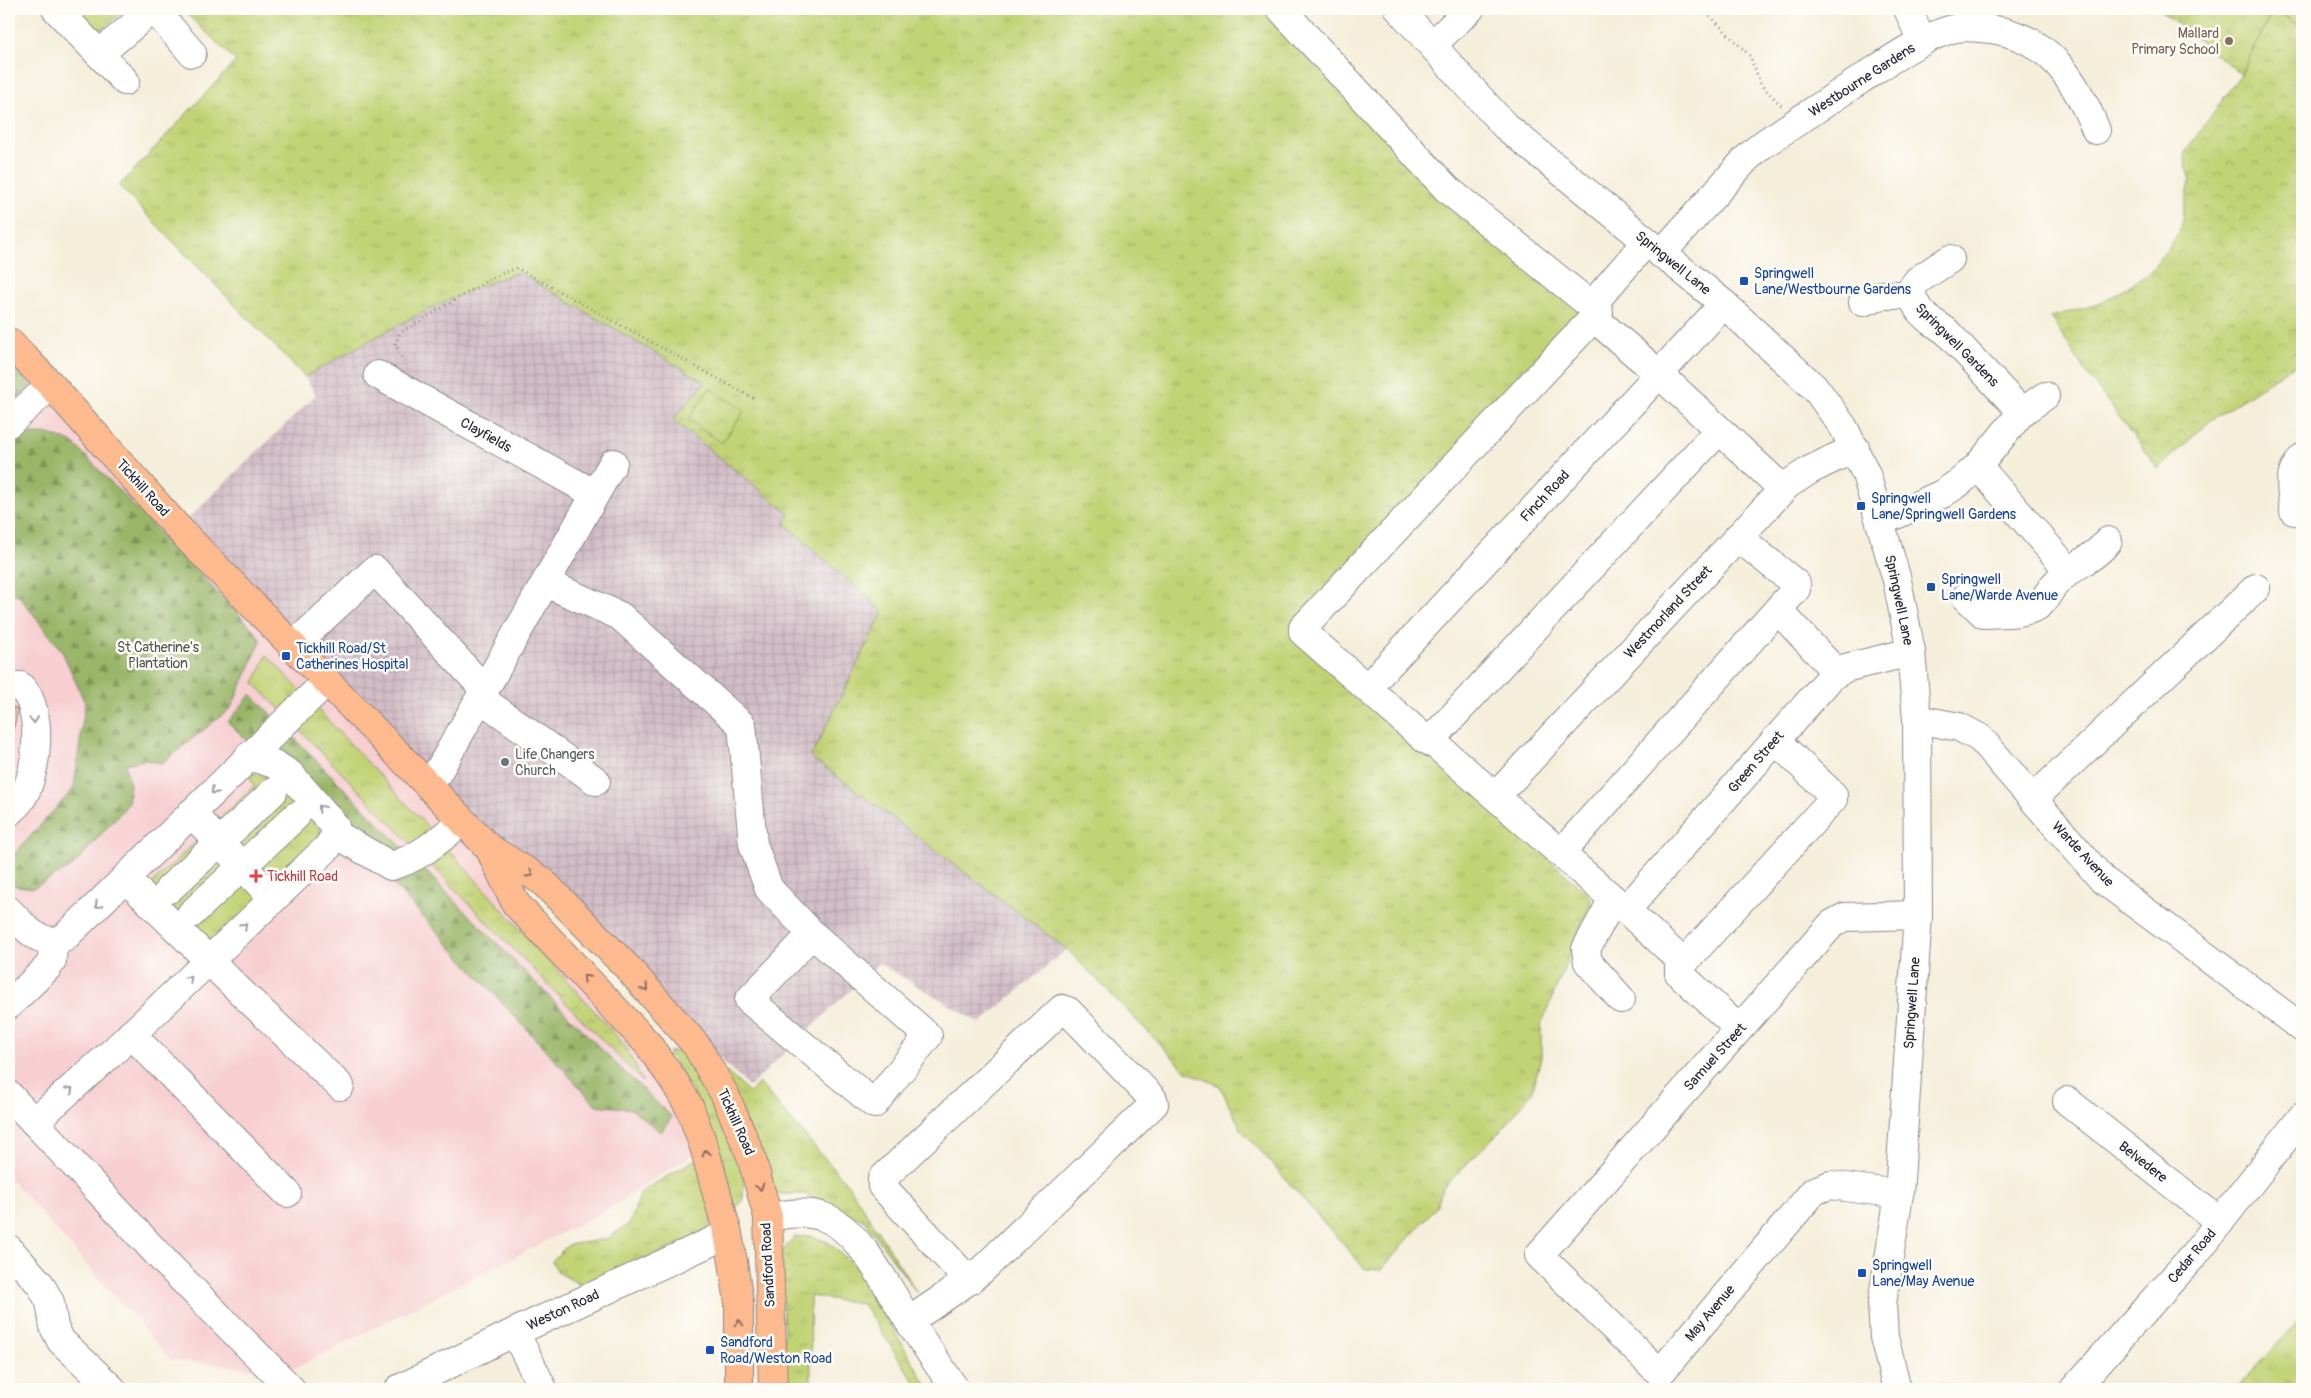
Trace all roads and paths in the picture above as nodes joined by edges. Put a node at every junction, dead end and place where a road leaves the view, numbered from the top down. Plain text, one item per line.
1 (56, 9) edge
2 (153, 9) edge
3 (1281, 9) edge
4 (1399, 9) edge
5 (1470, 9) edge
6 (1703, 9) edge
7 (1908, 9) edge
8 (1922, 42) junction
9 (1432, 45) junction
10 (192, 53) dead end
11 (99, 54) junction
12 (124, 81) dead end
13 (1798, 122) junction
14 (2096, 130) dead end
15 (1654, 248) junction
16 (1950, 259) dead end
17 (1911, 295) junction
18 (1863, 302) dead end
19 (1724, 304) junction
20 (1593, 312) junction
21 (9, 342) edge
22 (1658, 373) junction
23 (389, 381) joint
24 (51, 385) junction
25 (2046, 396) dead end
26 (755, 399) dead end
27 (2022, 412) junction
28 (9, 423) edge
29 (1719, 430) junction
30 (1855, 448) junction
31 (2302, 458) edge
32 (613, 463) dead end
33 (1978, 466) junction
34 (1783, 489) junction
35 (595, 494) junction
36 (2294, 511) dead end
37 (1880, 522) junction
38 (1738, 537) junction
39 (2108, 541) dead end
40 (2069, 570) junction
41 (546, 583) junction
42 (2256, 588) dead end
43 (1966, 597) dead end
44 (1778, 610) junction
45 (293, 646) junction
46 (1911, 652) junction
47 (1837, 674) junction
48 (326, 681) junction
49 (9, 687) edge
50 (1367, 688) junction
51 (483, 694) junction
52 (1917, 719) junction
53 (1775, 740) junction
54 (1430, 741) junction
55 (249, 756) junction
56 (596, 781) dead end
57 (430, 786) junction
58 (273, 792) dead end
59 (1496, 796) junction
60 (2033, 799) junction
61 (9, 812) edge
62 (191, 814) junction
63 (296, 816) dead end
64 (462, 820) junction
65 (336, 834) junction
66 (218, 842) junction
67 (488, 848) junction
68 (1561, 853) junction
69 (241, 865) junction
70 (126, 878) junction
71 (169, 889) dead end
72 (273, 898) junction
73 (1620, 904) junction
74 (9, 911) edge
75 (192, 914) dead end
76 (1918, 915) junction
77 (812, 934) junction
78 (53, 941) junction
79 (209, 960) junction
80 (1684, 963) junction
81 (1621, 999) dead end
82 (9, 1005) edge
83 (2302, 1028) edge
84 (1739, 1029) junction
85 (131, 1034) junction
86 (340, 1086) dead end
87 (9, 1095) edge
88 (2067, 1101) dead end
89 (2302, 1117) edge
90 (34, 1122) junction
91 (287, 1193) dead end
92 (1899, 1194) junction
93 (768, 1217) junction
94 (2220, 1222) junction
95 (728, 1234) junction
96 (9, 1249) edge
97 (1539, 1255) joint
98 (969, 1281) junction
99 (909, 1321) junction
100 (515, 1332) junction
101 (112, 1389) edge
102 (291, 1389) edge
103 (399, 1389) edge
104 (543, 1389) edge
105 (739, 1389) edge
106 (773, 1389) edge
107 (955, 1389) edge
108 (1897, 1389) edge
109 (2074, 1389) edge

1 - 11 street
2 - 10 street
2 - 11 street
3 - 20 street
4 - 9 street, Springwell Lane
5 - 9 street
6 - 13 path
7 - 8 street
8 - 13 street, Westbourne Gardens
8 - 14 street, Westbourne Gardens
9 - 15 street, Springwell Lane
11 - 12 street
13 - 15 street, Westbourne Gardens
15 - 19 street, Springwell Lane
15 - 20 street, Westbourne Gardens
16 - 17 street, Springwell Gardens
17 - 18 street
17 - 27 street, Springwell Gardens
19 - 22 street, Finch Road
19 - 30 street, Springwell Lane
20 - 22 street
20 - 50 street, Westbourne Gardens
21 - 24 main road, Tickhill Road
22 - 29 street
22 - 50 street, Finch Road
23 - 26 path
23 - 35 street, Clayfields
24 - 28 street
24 - 45 main road, Tickhill Road
25 - 27 street
27 - 33 street
29 - 34 street
29 - 54 street
30 - 34 street, Westmorland Street
30 - 37 street, Springwell Lane
31 - 36 street
32 - 35 street
33 - 37 street
33 - 40 street
34 - 38 street, Westmorland Street
35 - 41 street
37 - 46 street, Springwell Lane
38 - 44 street
38 - 59 street, Westmorland Street
39 - 40 street
40 - 43 street
41 - 51 street
41 - 77 street
42 - 60 street
44 - 47 street
44 - 68 street
45 - 48 main road, Tickhill Road
45 - 51 street
46 - 47 street, Green Street
46 - 52 street, Springwell Lane
47 - 53 street, Green Street
48 - 55 street
48 - 57 main road, Tickhill Road
49 -> 61 street
50 - 54 street
51 - 56 street
51 - 57 street
52 - 60 street, Warde Avenue
52 - 76 street, Springwell Lane
53 - 73 street, Green Street
53 - 80 street
54 - 59 street
55 -> 62 street
65 -> 55 street
57 - 64 main road, Tickhill Road
58 - 66 street
59 - 68 street
60 - 83 street, Warde Avenue
62 - 66 street
62 - 70 street
63 - 69 street
64 - 65 street
64 - 67 main road, Tickhill Road
65 - 72 street
66 - 69 street
66 - 71 street
67 -> 93 main road, Tickhill Road
95 -> 67 main road, Tickhill Road
68 - 73 street
69 - 72 street
69 - 75 street
70 -> 78 street
70 - 79 street
79 -> 72 street
73 - 80 street
73 - 81 street, Green Street
74 - 78 street
76 - 84 street, Samuel Street
76 - 92 street, Springwell Lane
77 - 77 street
78 - 82 street
85 -> 79 street
79 - 86 street
80 - 84 street
84 - 97 street, Samuel Street
90 -> 85 street
85 - 91 street
87 - 90 street
88 - 94 street, Belvedere
89 - 94 street, Cedar Road
90 - 102 street
92 - 97 street, May Avenue
92 - 108 street, Springwell Lane
93 - 95 main road, Sandford Road
93 - 99 street
93 - 106 main road, Sandford Road
94 - 109 street, Cedar Road
95 - 100 street, Weston Road
105 -> 95 main road
96 - 101 street
98 - 98 street
98 - 99 street
99 - 107 street
100 - 103 street, Weston Road
100 - 104 street

